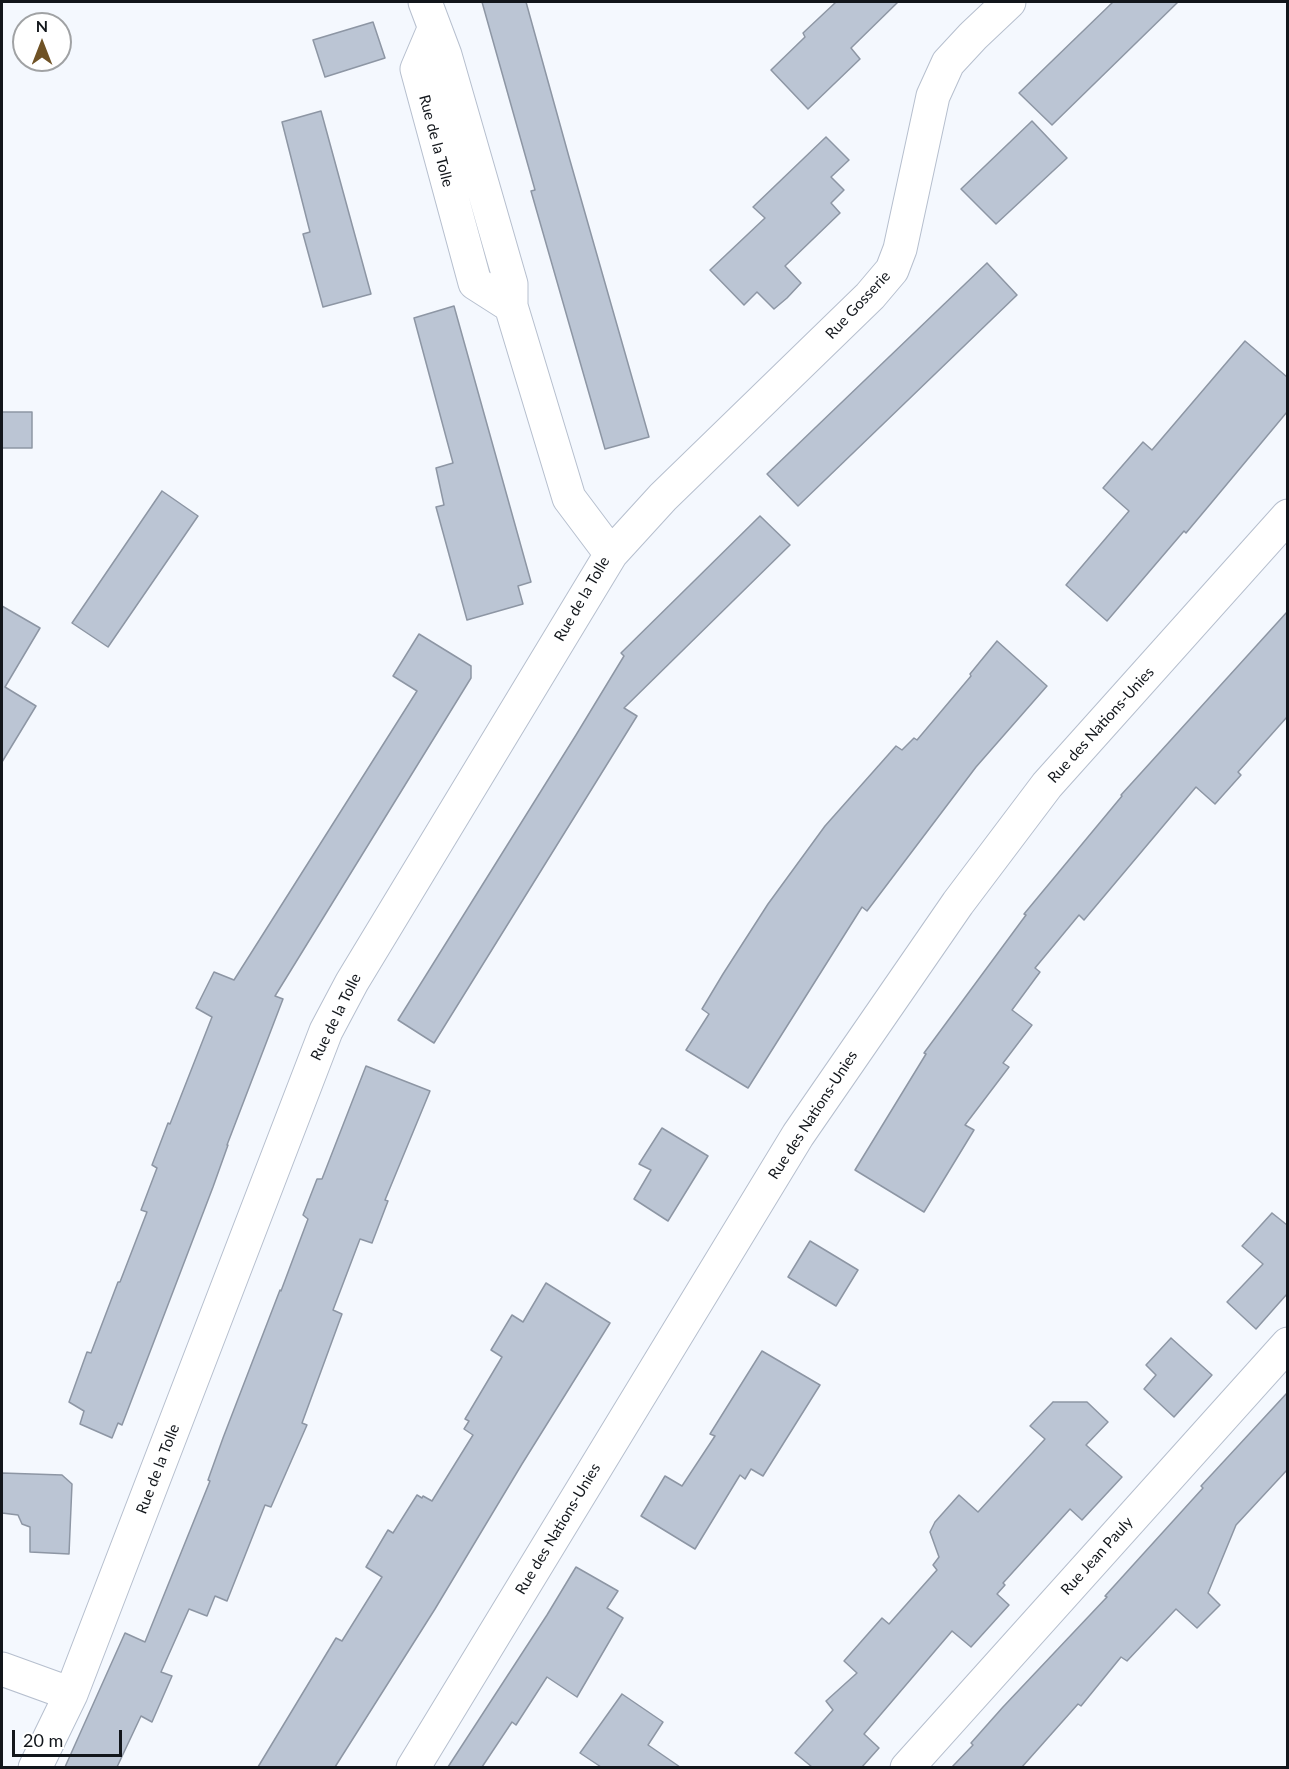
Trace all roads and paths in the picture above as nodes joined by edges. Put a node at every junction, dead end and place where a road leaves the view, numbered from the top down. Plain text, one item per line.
1 (1009, 2) edge
2 (429, 15) edge
3 (1287, 516) edge
4 (611, 554) junction
5 (1287, 1344) edge
6 (2, 1670) edge
7 (71, 1694) junction
8 (35, 1767) edge
9 (413, 1767) edge
10 (907, 1767) edge

1 - 4 street, Rue Gosserie
2 - 4 street, Rue de la Tolle
3 - 9 street, Rue des Nations-Unies
4 - 7 street, Rue de la Tolle
5 - 10 street, Rue Jean Pauly
6 - 7 street
7 - 8 street, Rue de la Tolle

